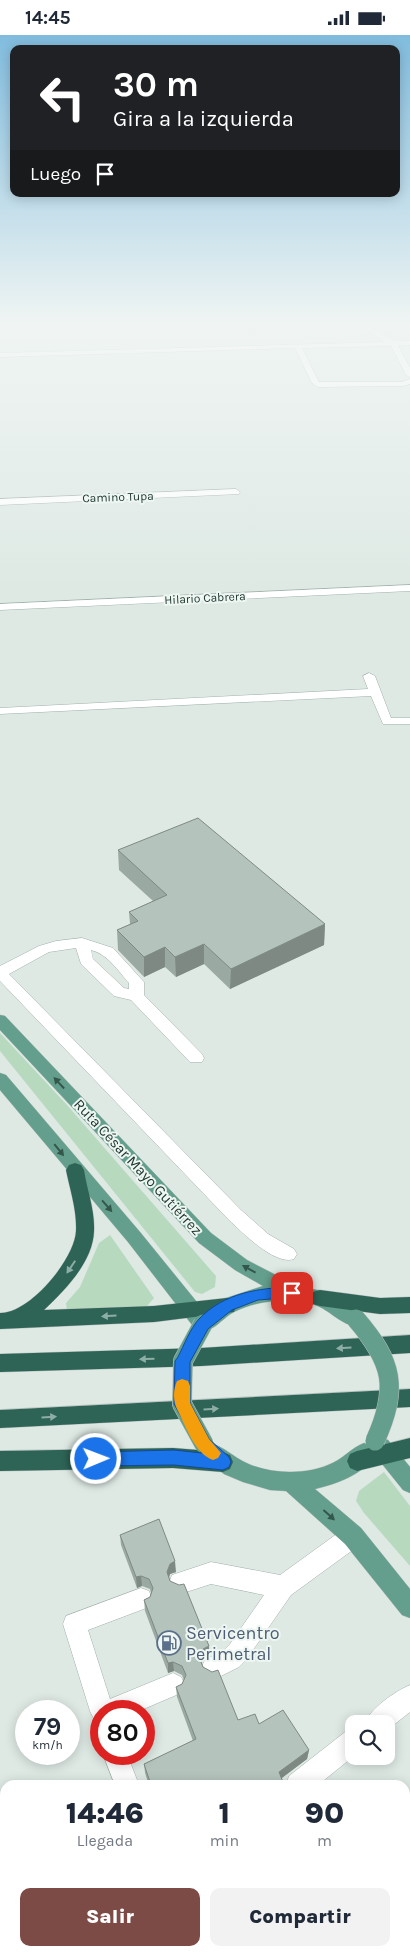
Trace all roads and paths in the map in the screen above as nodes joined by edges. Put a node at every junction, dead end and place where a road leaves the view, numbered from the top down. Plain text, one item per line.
1 (236, 492) dead end
2 (0, 502) edge
3 (410, 588) edge
4 (0, 607) edge
5 (369, 676) dead end
6 (375, 691) junction
7 (0, 711) edge
8 (410, 721) edge
9 (82, 943) junction
10 (0, 974) edge
11 (136, 996) junction
12 (0, 1020) edge
13 (196, 1057) dead end
14 (0, 1079) edge
15 (75, 1169) junction
16 (288, 1254) dead end
17 (292, 1293) junction
18 (320, 1299) junction
19 (410, 1305) edge
20 (227, 1306) joint
21 (197, 1317) junction
22 (7, 1321) edge
23 (410, 1344) edge
24 (0, 1363) edge
25 (410, 1398) edge
26 (0, 1419) edge
27 (381, 1447) junction
28 (410, 1448) edge
29 (0, 1461) edge
30 (223, 1462) junction
31 (292, 1483) junction
32 (410, 1483) edge
33 (353, 1536) junction
34 (180, 1583) edge
35 (283, 1587) junction
36 (141, 1599) dead end
37 (410, 1607) edge
38 (213, 1668) dead end
39 (173, 1685) dead end
40 (410, 1697) edge
41 (98, 1700) edge
42 (137, 1700) edge
43 (387, 1715) edge
44 (345, 1748) edge
45 (119, 1765) edge
46 (125, 1780) edge
47 (304, 1780) edge

1 - 2 street, Camino Tupa
3 - 4 street, Hilario Cabrera
5 - 6 street
6 - 7 street
6 - 8 street
9 - 10 street
9 - 11 street
9 - 11 street
10 - 16 street
11 - 13 street
17 -> 12 main road, Ruta César Mayo Gutiérrez
14 -> 15 main road
15 -> 21 main road
15 -> 22 highway
17 - 18 main road
17 - 20 main road
18 - 19 highway
18 - 27 main road, bridge
20 - 21 highway
21 -> 22 highway
21 - 30 main road, bridge
23 -> 24 highway
26 -> 25 highway
27 - 28 highway
27 - 31 main road
27 - 32 main road
29 - 30 highway
30 - 31 main road
31 -> 33 main road
33 - 35 street
33 - 37 main road
34 - 35 street
35 - 38 street
36 - 41 street
39 - 42 street
40 - 43 street
44 - 47 street
45 - 46 street

